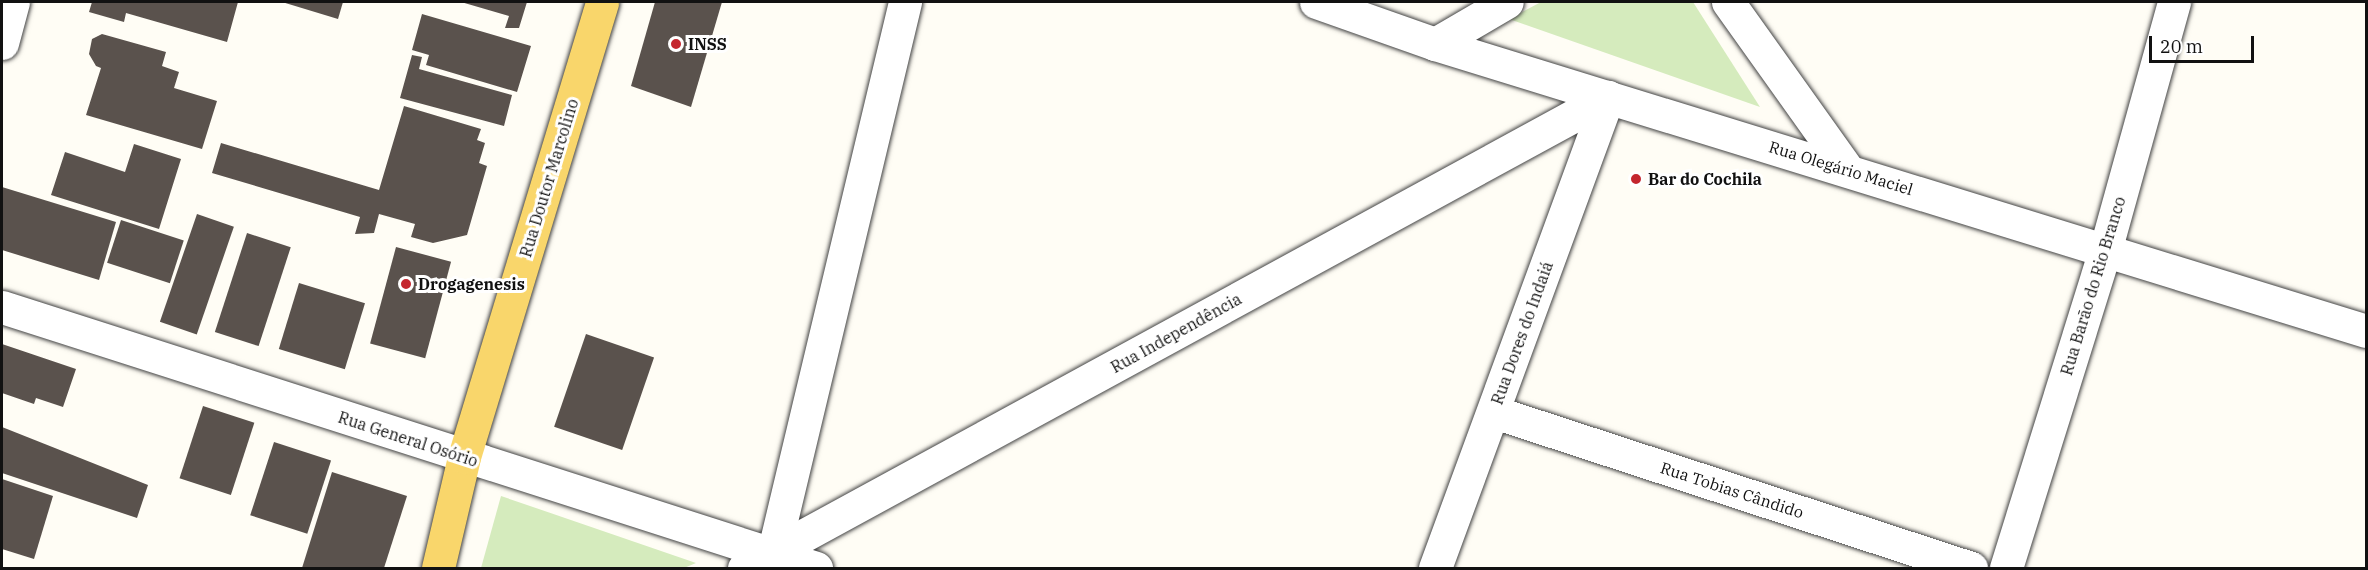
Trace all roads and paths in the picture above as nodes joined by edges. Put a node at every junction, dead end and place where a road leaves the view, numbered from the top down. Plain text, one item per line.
1 (13, 2) edge
2 (602, 2) edge
3 (905, 2) edge
4 (1316, 2) edge
5 (1507, 2) edge
6 (1728, 2) edge
7 (2174, 2) edge
8 (2, 43) edge
9 (1435, 44) junction
10 (1608, 97) junction
11 (1848, 170) junction
12 (2105, 251) junction
13 (2, 307) edge
14 (2367, 331) edge
15 (1494, 412) junction
16 (464, 457) junction
17 (773, 554) junction
18 (438, 568) edge
19 (744, 568) edge
20 (816, 568) edge
21 (1435, 568) edge
22 (1971, 568) edge
23 (2006, 568) edge

1 - 8 street
2 - 16 main road, Rua Doutor Marcolino
3 - 17 street
4 - 9 street, Rua Olegário Maciel
5 - 9 street
6 - 11 street
7 - 12 street, Rua Barão do Rio Branco
9 - 10 street, Rua Olegário Maciel
10 - 11 street, Rua Olegário Maciel
10 - 15 street, Rua Dores do Indaiá
10 - 17 street, Rua Independência
11 - 12 street, Rua Olegário Maciel
12 - 14 street, Rua Olegário Maciel
12 - 23 street, Rua Barão do Rio Branco
13 - 16 street, Rua General Osório
15 - 21 street, Rua Dores do Indaiá
15 - 22 street, Rua Tobias Cândido
16 - 17 street, Rua General Osório
16 - 18 main road, Rua Doutor Marcolino
17 - 19 street, Rua Independência
17 - 20 street, Rua General Osório

